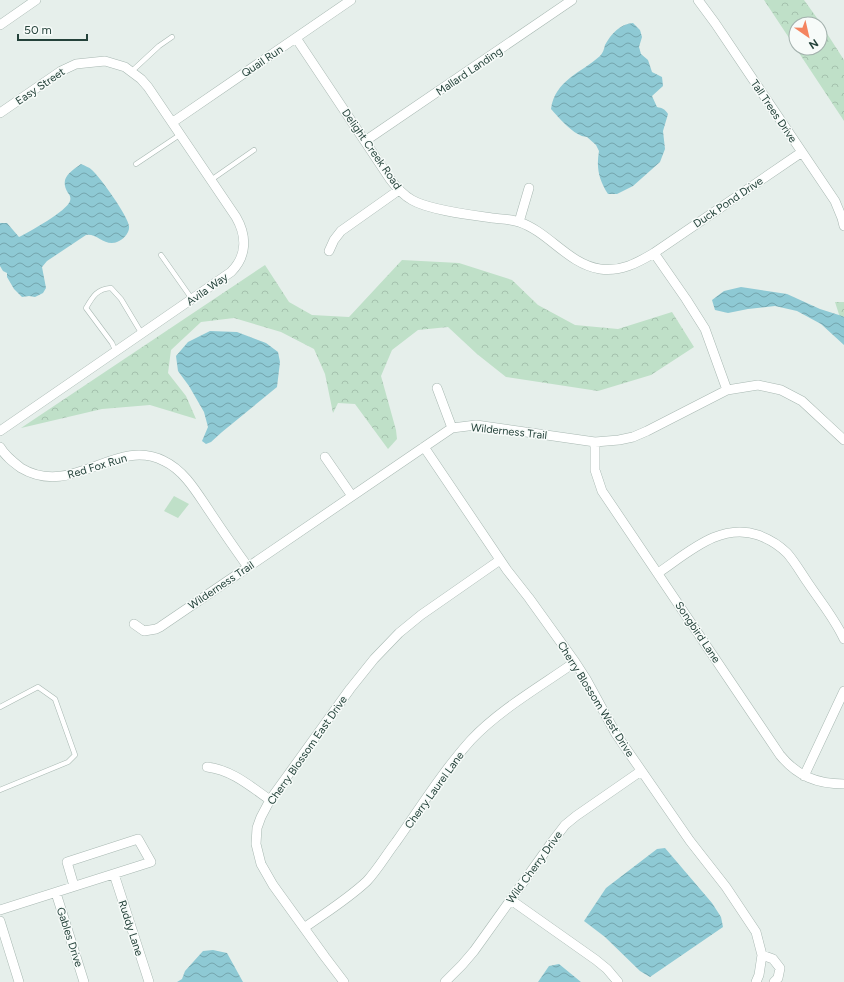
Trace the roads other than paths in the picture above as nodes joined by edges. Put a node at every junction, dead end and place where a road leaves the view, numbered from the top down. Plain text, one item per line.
1 (36, 0) edge
2 (351, 0) edge
3 (572, 0) edge
4 (698, 0) edge
5 (0, 25) edge
6 (172, 38) dead end
7 (296, 38) junction
8 (105, 61) joint
9 (132, 71) junction
10 (0, 113) edge
11 (173, 122) junction
12 (181, 134) junction
13 (365, 141) junction
14 (254, 150) dead end
15 (802, 152) junction
16 (136, 164) dead end
17 (211, 180) junction
18 (530, 188) dead end
19 (399, 190) junction
20 (519, 222) junction
21 (844, 226) edge
22 (328, 251) dead end
23 (654, 253) junction
24 (161, 255) dead end
25 (192, 299) junction
26 (142, 334) junction
27 (116, 352) junction
28 (437, 388) dead end
29 (727, 390) junction
30 (452, 428) junction
31 (0, 431) edge
32 (844, 440) edge
33 (595, 442) junction
34 (0, 447) edge
35 (424, 447) junction
36 (325, 457) dead end
37 (352, 496) junction
38 (500, 560) junction
39 (248, 567) junction
40 (658, 573) junction
41 (134, 624) dead end
42 (844, 639) edge
43 (575, 662) junction
44 (844, 691) edge
45 (0, 707) edge
46 (207, 767) dead end
47 (641, 771) junction
48 (804, 776) junction
49 (844, 784) edge
50 (0, 790) edge
51 (270, 800) junction
52 (114, 874) junction
53 (74, 886) junction
54 (56, 893) junction
55 (511, 900) junction
56 (0, 910) edge
57 (0, 921) edge
58 (304, 928) junction
59 (762, 955) junction
60 (19, 982) edge
61 (84, 982) edge
62 (149, 982) edge
63 (344, 982) edge
64 (444, 982) edge
65 (618, 982) edge
66 (756, 982) edge
67 (774, 982) edge

1 - 5 street
2 - 7 street, Quail Run
3 - 13 street, Mallard Landing
4 - 15 street, Tall Trees Drive
6 - 9 lane
7 - 11 street, Quail Run
7 - 13 street, Delight Creek Road
8 - 9 street, Avila Way
8 - 10 street, Easy Street
9 - 11 street, Avila Way
11 - 12 street, Avila Way
12 - 16 lane
12 - 17 street, Avila Way
13 - 19 street, Delight Creek Road
14 - 17 lane
15 - 21 street, Tall Trees Drive
15 - 23 street, Duck Pond Drive
17 - 25 street, Avila Way
18 - 20 street
19 - 20 street, Delight Creek Road
19 - 22 street
20 - 23 street, Delight Creek Road
23 - 29 street
24 - 25 lane
25 - 26 street, Avila Way
26 - 27 street, Avila Way
26 - 27 lane
27 - 31 street, Avila Way
28 - 30 street
29 - 32 street, Wilderness Trail
29 - 33 street, Wilderness Trail
30 - 33 street, Wilderness Trail
30 - 35 street, Wilderness Trail
33 - 40 street, Songbird Lane
34 - 39 street, Red Fox Run
35 - 37 street, Wilderness Trail
35 - 38 street, Cherry Blossom West Drive
36 - 37 street
37 - 39 street, Wilderness Trail
38 - 43 street, Cherry Blossom West Drive
38 - 51 street, Cherry Blossom East Drive
39 - 41 street, Wilderness Trail
40 - 42 street
40 - 48 street, Songbird Lane
43 - 47 street, Cherry Blossom West Drive
43 - 58 street, Cherry Laurel Lane
44 - 48 street
45 - 50 lane
46 - 51 street
47 - 55 street, Wild Cherry Drive
47 - 59 street, Cherry Blossom West Drive
48 - 49 street, Songbird Lane
51 - 58 street, Cherry Blossom East Drive
52 - 53 street
52 - 53 street
52 - 62 street, Ruddy Lane
53 - 54 street
54 - 56 street
54 - 61 street, Gables Drive
55 - 64 street, Wild Cherry Drive
55 - 65 street
57 - 60 street
58 - 63 street, Cherry Blossom East Drive
59 - 66 street, Cherry Blossom West Drive
59 - 67 street

